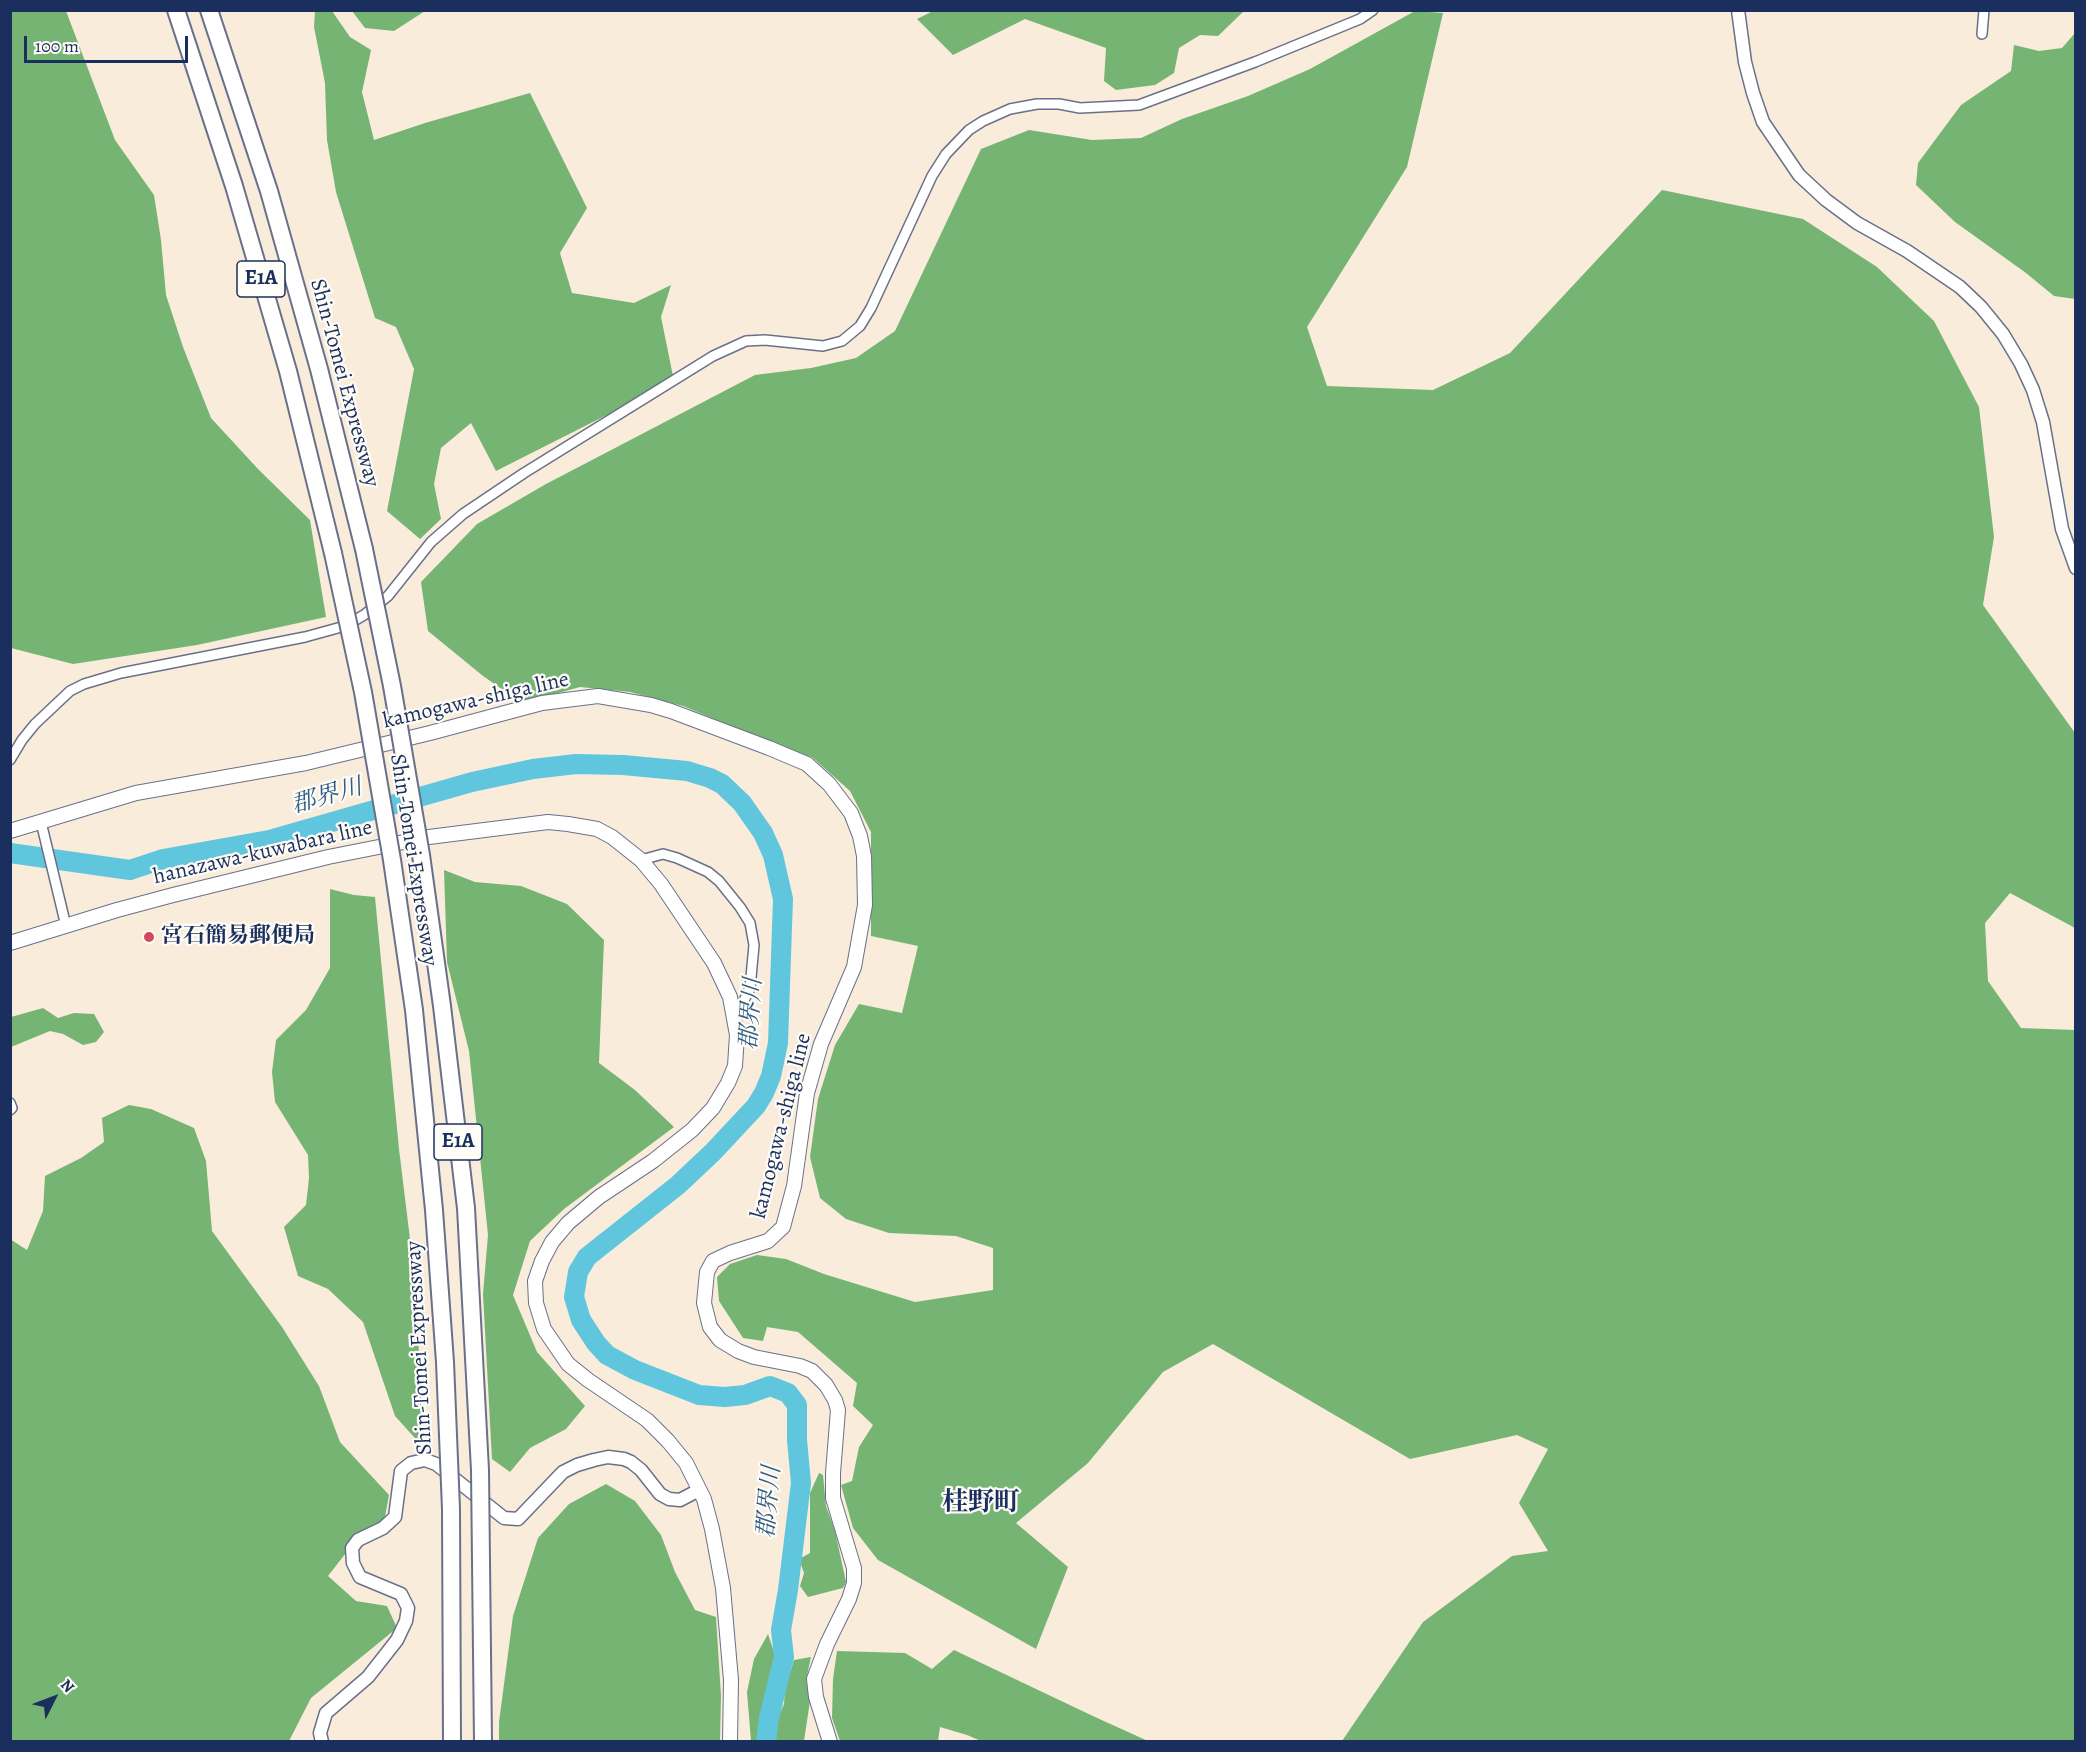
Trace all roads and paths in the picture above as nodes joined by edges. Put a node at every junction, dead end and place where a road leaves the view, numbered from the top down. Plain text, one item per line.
1 (176, 10) edge
2 (209, 10) edge
3 (1373, 10) edge
4 (1738, 10) edge
5 (1984, 10) edge
6 (1982, 34) dead end
7 (2076, 568) edge
8 (10, 760) edge
9 (43, 829) junction
10 (10, 831) edge
11 (641, 860) junction
12 (65, 920) junction
13 (10, 943) edge
14 (735, 1020) junction
15 (10, 1103) edge
16 (10, 1110) edge
17 (699, 1491) junction
18 (322, 1742) edge
19 (452, 1742) edge
20 (483, 1742) edge
21 (730, 1742) edge
22 (830, 1742) edge

1 - 19 highway, Shin-Tomei Expressway / E1A, bridge
2 - 20 highway, Shin-Tomei Expressway / E1A, bridge
3 - 8 street
4 - 7 street
5 - 6 street
9 - 10 main road, kamogawa-shiga line
9 - 12 street
9 - 22 main road, kamogawa-shiga line
11 - 12 main road, hanazawa-kuwabara line
11 - 14 main road, hanazawa-kuwabara line
11 - 14 street
12 - 13 main road, hanazawa-kuwabara line
14 - 17 main road, hanazawa-kuwabara line
15 - 16 street
17 - 18 street
17 - 21 main road, hanazawa-kuwabara line

